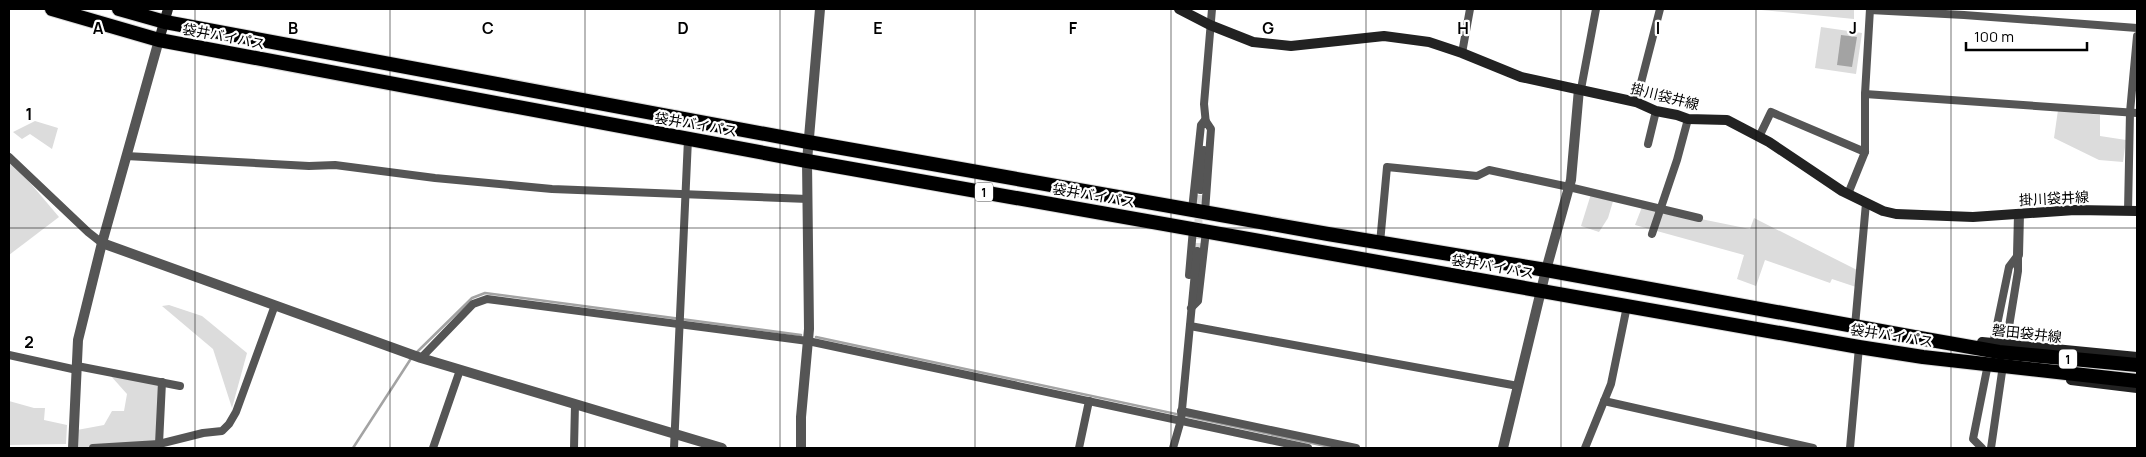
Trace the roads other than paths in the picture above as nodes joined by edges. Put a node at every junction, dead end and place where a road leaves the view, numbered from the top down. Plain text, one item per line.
1 (52, 9) edge
2 (119, 9) edge
3 (820, 9) edge
4 (1179, 9) edge
5 (1212, 9) edge
6 (1470, 9) edge
7 (1596, 9) edge
8 (1660, 9) edge
9 (1870, 10) edge
10 (166, 15) edge
11 (1210, 25) junction
12 (2137, 28) edge
13 (2137, 36) edge
14 (159, 40) junction
15 (1462, 53) junction
16 (1580, 89) junction
17 (1865, 94) junction
18 (1636, 102) junction
19 (1656, 111) junction
20 (2134, 113) edge
21 (1688, 119) junction
22 (1205, 120) junction
23 (1759, 137) junction
24 (688, 139) junction
25 (808, 142) junction
26 (1648, 144) dead end
27 (1865, 152) junction
28 (9, 156) edge
29 (126, 156) junction
30 (807, 161) junction
31 (1569, 187) junction
32 (1200, 190) tunnel mouth
33 (685, 194) junction
34 (1848, 194) junction
35 (808, 199) junction
36 (1866, 203) junction
37 (1660, 209) junction
38 (1198, 211) junction
39 (2133, 211) edge
40 (2018, 214) junction
41 (1699, 218) dead end
42 (1200, 230) junction
43 (1652, 234) dead end
44 (102, 243) junction
45 (1380, 243) junction
46 (1197, 252) tunnel mouth
47 (2018, 254) junction
48 (1546, 270) junction
49 (1541, 291) junction
50 (275, 306) junction
51 (1627, 306) junction
52 (1191, 308) junction
53 (679, 320) junction
54 (1190, 326) junction
55 (1855, 326) junction
56 (1914, 337) junction
57 (808, 342) junction
58 (1993, 344) junction
59 (2006, 345) junction
60 (1859, 346) junction
61 (9, 355) edge
62 (416, 356) junction
63 (1921, 356) junction
64 (2137, 357) edge
65 (2137, 366) edge
66 (77, 368) junction
67 (1987, 369) junction
68 (460, 370) junction
69 (2002, 372) junction
70 (2137, 380) edge
71 (162, 382) junction
72 (180, 386) dead end
73 (1518, 386) junction
74 (2137, 388) edge
75 (1088, 401) junction
76 (1604, 402) junction
77 (575, 404) junction
78 (1181, 416) junction
79 (675, 434) junction
80 (159, 444) junction
81 (73, 448) edge
82 (93, 448) edge
83 (433, 448) edge
84 (574, 448) edge
85 (674, 448) edge
86 (722, 448) edge
87 (801, 448) edge
88 (1079, 448) edge
89 (1173, 448) edge
90 (1308, 448) edge
91 (1356, 448) edge
92 (1503, 448) edge
93 (1585, 448) edge
94 (1813, 448) edge
95 (1850, 448) edge
96 (1982, 448) edge
97 (1991, 448) edge

1 - 14 highway, 袋井バイパス / 1
2 - 10 highway, 袋井バイパス / 1
3 - 25 street
4 - 11 main road, 掛川袋井線
5 - 11 street
6 - 15 street
7 - 16 street
8 - 18 street
9 - 12 street
9 - 17 street
10 - 14 main road
10 - 25 highway, 袋井バイパス / 1
11 - 15 main road, 掛川袋井線
11 - 22 street
13 - 20 street
14 - 24 highway, 袋井バイパス / 1
14 - 29 street
15 - 16 main road, 掛川袋井線
16 - 18 main road, 掛川袋井線
16 - 31 street
17 - 20 street
17 - 27 street
18 - 19 main road, 掛川袋井線
19 - 21 main road, 掛川袋井線
19 - 26 street
20 - 39 street
21 - 23 main road, 掛川袋井線
21 - 37 street
22 - 32 street
22 - 38 street
22 - 38 street
23 - 27 street
23 - 34 main road, 掛川袋井線
24 - 30 highway, 袋井バイパス / 1
24 - 33 street
25 - 30 street
25 - 38 highway, 袋井バイパス / 1
27 - 34 street
28 - 44 street
29 - 33 street
29 - 44 street
30 - 35 street
30 - 42 highway, 袋井バイパス / 1
31 - 37 street
31 - 45 street
31 - 48 street
33 - 35 street
33 - 53 street
34 - 36 main road, 掛川袋井線
35 - 57 street
36 - 40 main road, 掛川袋井線
36 - 55 street
37 - 41 street
37 - 43 street
38 - 45 highway, 袋井バイパス / 1
39 - 40 main road, 掛川袋井線
40 - 47 street
42 - 49 highway, 袋井バイパス / 1
42 - 52 street
42 - 52 street
44 - 50 street
44 - 66 street
45 - 48 highway, 袋井バイパス / 1
46 - 52 street
47 - 58 street
47 - 59 street
48 - 49 street
48 - 55 highway, 袋井バイパス / 1
49 - 51 highway, 袋井バイパス / 1
49 - 73 street
50 - 62 street
50 - 80 street
51 - 60 highway, 袋井バイパス / 1
51 - 76 street
52 - 54 street
53 - 57 street
53 - 62 street
53 - 79 street
54 - 73 street
54 - 78 street
55 - 56 highway, 袋井バイパス / 1
56 - 58 main road, 磐田袋井線
56 - 65 highway, 袋井バイパス / 1
57 - 75 street
57 - 87 street
58 - 59 main road, 磐田袋井線
59 - 64 main road, 磐田袋井線
60 - 63 highway, 袋井バイパス / 1
60 - 95 street
61 - 66 street
62 - 68 street
63 - 67 main road
63 - 70 highway, 袋井バイパス / 1
66 - 71 street
66 - 81 street
67 - 69 main road
67 - 96 street
68 - 77 street
68 - 83 street
69 - 74 main road
69 - 97 street
71 - 72 street
71 - 80 street
73 - 92 street
75 - 78 street
75 - 88 street
76 - 93 street
76 - 94 street
77 - 79 street
77 - 84 street
78 - 89 street
78 - 90 street
78 - 91 street
79 - 85 street
79 - 86 street
80 - 82 street

